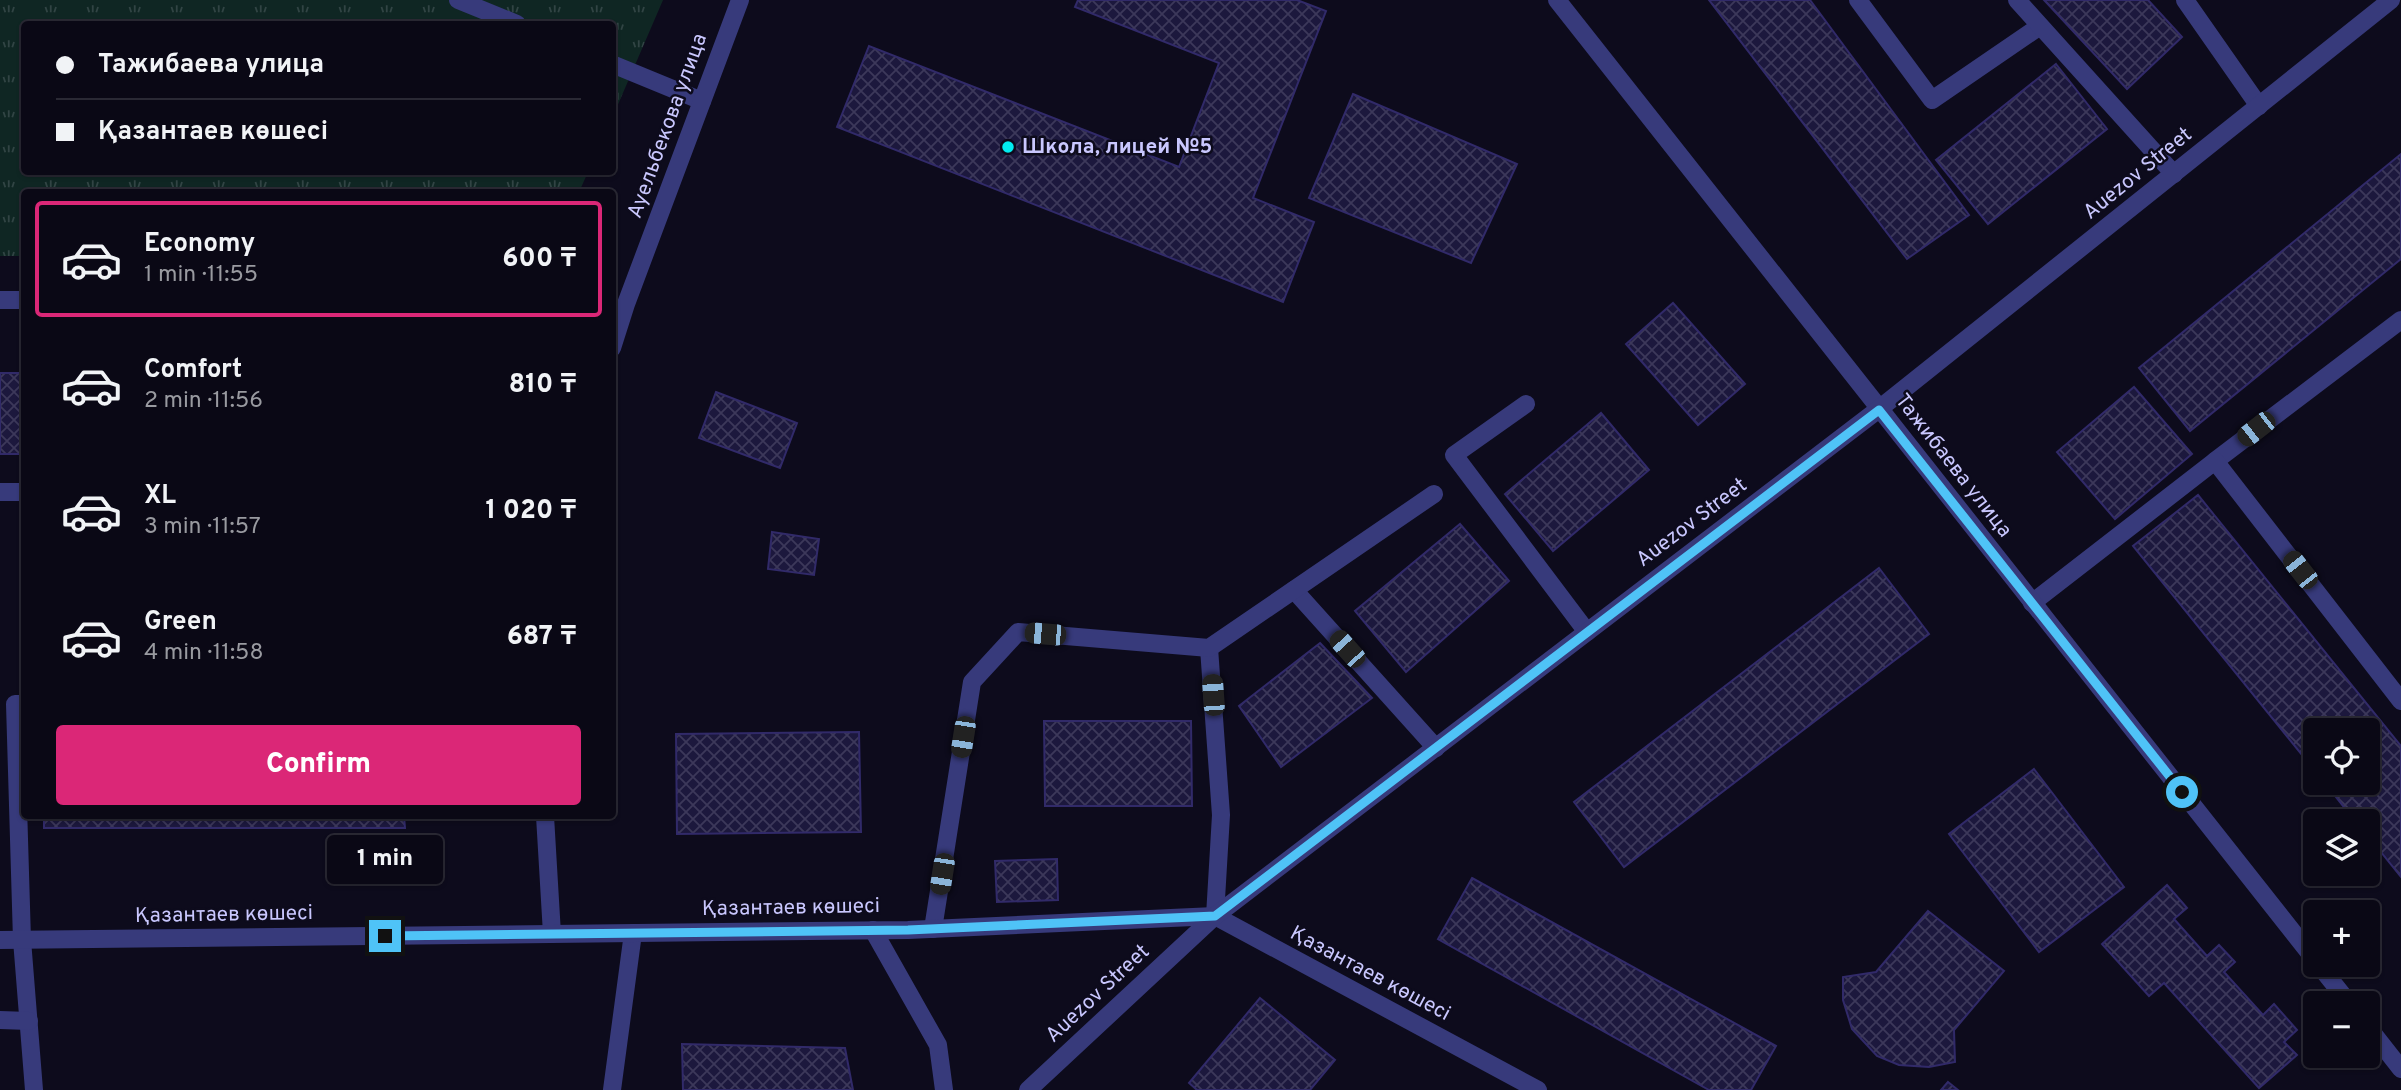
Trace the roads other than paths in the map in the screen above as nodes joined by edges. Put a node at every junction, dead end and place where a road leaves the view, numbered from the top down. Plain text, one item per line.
1 (458, 0) edge
2 (740, 0) edge
3 (1557, 0) edge
4 (1858, 0) edge
5 (2017, 0) edge
6 (2185, 0) edge
7 (2391, 0) edge
8 (510, 21) edge
9 (2040, 26) junction
10 (616, 66) edge
11 (702, 101) junction
12 (2259, 106) junction
13 (2174, 174) junction
14 (0, 300) edge
15 (21, 300) edge
16 (619, 304) edge
17 (2401, 320) edge
18 (616, 323) edge
19 (1526, 404) dead end
20 (1879, 410) junction
21 (2215, 461) junction
22 (0, 492) edge
23 (21, 492) edge
24 (1434, 494) dead end
25 (1294, 590) junction
26 (2032, 603) junction
27 (1587, 632) junction
28 (1209, 648) junction
29 (2401, 701) edge
30 (21, 705) edge
31 (1436, 748) junction
32 (545, 819) edge
33 (1215, 916) junction
34 (933, 929) junction
35 (873, 930) junction
36 (633, 933) junction
37 (552, 934) junction
38 (0, 940) edge
39 (22, 940) junction
40 (2303, 944) edge
41 (2329, 977) edge
42 (2340, 991) edge
43 (0, 1020) edge
44 (29, 1021) junction
45 (2380, 1042) edge
46 (2401, 1069) edge
47 (34, 1090) edge
48 (612, 1090) edge
49 (944, 1090) edge
50 (1028, 1090) edge
51 (1538, 1090) edge

1 - 8 street
2 - 11 street, Ауельбекова улица
3 - 20 street, Тажибаева улица
4 - 9 street
5 - 9 street
6 - 12 street
7 - 12 street, Auezov Street
9 - 13 street
10 - 11 street
11 - 16 street, Ауельбекова улица
12 - 13 street, Auezov Street
13 - 20 street, Auezov Street
14 - 15 street
16 - 18 street, Ауельбекова улица
17 - 21 street
19 - 27 street
20 - 26 street, Тажибаева улица
20 - 27 street, Auezov Street
21 - 26 street
21 - 29 street
22 - 23 street
24 - 25 street
25 - 28 street
25 - 31 street
26 - 40 street, Тажибаева улица
27 - 31 street, Auezov Street
28 - 33 street
28 - 34 street
30 - 39 street
31 - 33 street, Auezov Street
32 - 37 street
33 - 34 street, Қазантаев көшесі
33 - 50 street, Auezov Street
33 - 51 street, Қазантаев көшесі
34 - 35 street, Қазантаев көшесі
35 - 36 street, Қазантаев көшесі
35 - 49 street
36 - 37 street, Қазантаев көшесі
36 - 48 street
37 - 39 street, Қазантаев көшесі
38 - 39 street, Қазантаев көшесі
39 - 44 street
41 - 42 street, Тажибаева улица
43 - 44 street
44 - 47 street
45 - 46 street

